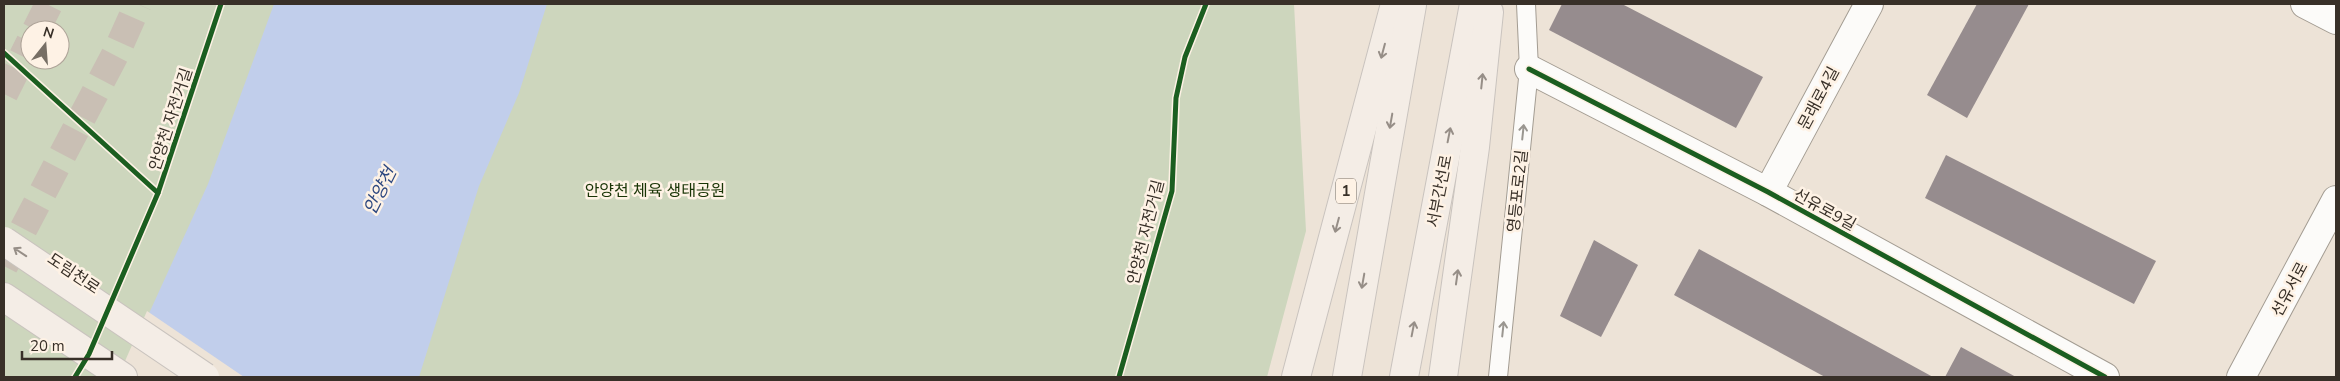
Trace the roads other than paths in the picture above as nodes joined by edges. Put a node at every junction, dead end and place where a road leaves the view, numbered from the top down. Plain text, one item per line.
1 (1395, 4) edge
2 (1412, 4) edge
3 (1474, 4) edge
4 (1490, 4) edge
5 (1526, 4) edge
6 (1869, 4) edge
7 (2305, 4) edge
8 (2336, 20) edge
9 (1529, 69) junction
10 (1768, 192) junction
11 (2336, 200) edge
12 (4, 241) edge
13 (4, 296) edge
14 (123, 377) edge
15 (205, 377) edge
16 (1296, 377) edge
17 (1347, 377) edge
18 (1404, 377) edge
19 (1443, 377) edge
20 (1498, 377) edge
21 (2106, 377) edge
22 (2241, 377) edge

1 -> 16 main road, 1
2 -> 17 main road, 1
18 -> 3 main road, 서부간선로
19 -> 4 main road
5 - 9 lane, 영등포로2길
6 - 10 street, 문래로4길
7 - 8 street
9 - 10 street, 선유로9길
20 -> 9 lane, 영등포로2길
10 - 21 street, 선유로9길
11 - 22 street, 선유서로
15 -> 12 main road, 도림천로, bridge
13 - 14 main road

